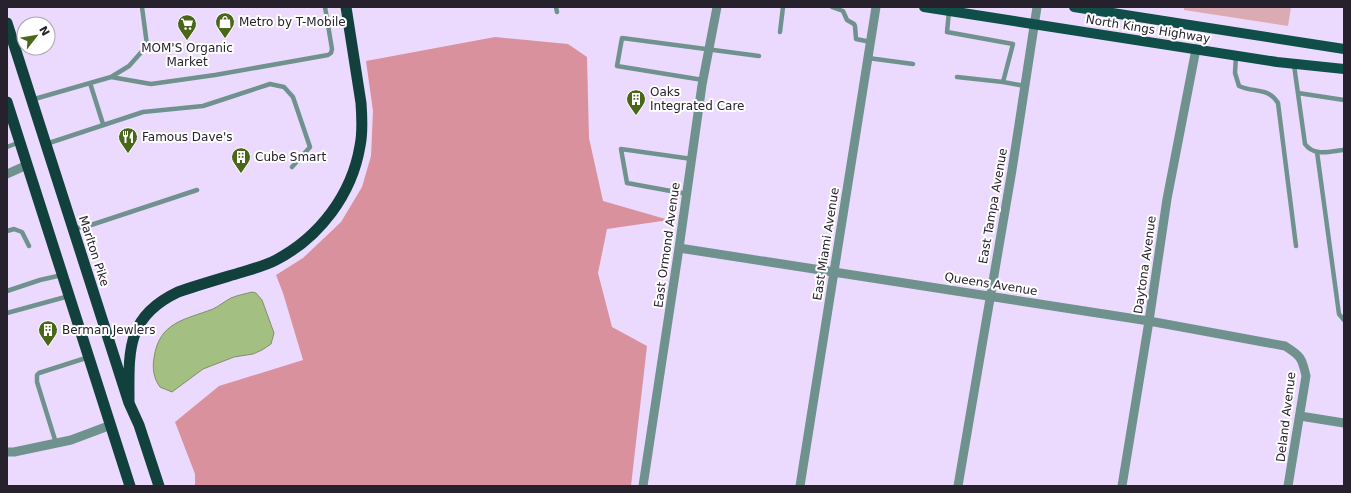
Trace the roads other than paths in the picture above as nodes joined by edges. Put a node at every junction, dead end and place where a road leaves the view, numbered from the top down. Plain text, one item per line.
1 (142, 7) edge
2 (325, 7) edge
3 (346, 7) edge
4 (716, 7) edge
5 (783, 7) edge
6 (832, 7) edge
7 (876, 7) edge
8 (924, 7) edge
9 (1037, 7) edge
10 (1074, 7) edge
11 (949, 11) junction
12 (1120, 11) edge
13 (7, 23) edge
14 (1034, 24) junction
15 (780, 32) dead end
16 (871, 42) junction
17 (709, 49) junction
18 (1196, 49) junction
19 (1344, 49) edge
20 (1236, 55) junction
21 (759, 56) dead end
22 (868, 58) junction
23 (913, 64) dead end
24 (1294, 64) junction
25 (1344, 69) edge
26 (110, 77) junction
27 (957, 77) dead end
28 (703, 80) junction
29 (90, 82) junction
30 (1003, 82) junction
31 (1025, 86) junction
32 (1298, 93) junction
33 (32, 100) junction
34 (1344, 100) edge
35 (7, 102) edge
36 (9, 115) edge
37 (104, 124) junction
38 (20, 142) junction
39 (46, 144) junction
40 (7, 147) edge
41 (1344, 150) edge
42 (1317, 152) junction
43 (692, 159) junction
44 (27, 165) junction
45 (292, 167) dead end
46 (7, 174) edge
47 (197, 190) dead end
48 (687, 194) junction
49 (73, 229) junction
50 (7, 231) edge
51 (29, 246) dead end
52 (1296, 246) dead end
53 (679, 248) junction
54 (833, 271) junction
55 (62, 275) junction
56 (7, 291) edge
57 (990, 295) junction
58 (69, 296) junction
59 (7, 313) edge
60 (1344, 320) edge
61 (1149, 321) junction
62 (1296, 353) joint
63 (89, 357) junction
64 (129, 403) junction
65 (1300, 416) junction
66 (1344, 423) edge
67 (110, 425) junction
68 (56, 443) junction
69 (7, 452) edge
70 (130, 486) edge
71 (159, 486) edge
72 (643, 486) edge
73 (800, 486) edge
74 (958, 486) edge
75 (1122, 486) edge
76 (1288, 486) edge

1 - 26 lane
2 - 26 lane
3 - 64 highway
4 - 17 street, East Ormond Avenue
5 - 15 lane
6 - 16 lane
7 - 16 street, East Miami Avenue
8 - 11 main road, North Kings Highway
9 - 14 street, East Tampa Avenue
10 - 12 main road, North Kings Highway
11 - 14 main road, North Kings Highway
11 - 30 lane
12 - 19 main road, North Kings Highway
13 - 33 highway, Marlton Pike
14 - 18 main road, North Kings Highway
14 - 31 street, East Tampa Avenue
16 - 22 street, East Miami Avenue
17 - 21 lane
17 - 28 street, East Ormond Avenue
17 - 28 lane
18 - 20 main road, North Kings Highway
18 - 61 street, Daytona Avenue
20 - 24 main road, North Kings Highway
20 - 52 lane
22 - 23 lane
22 - 54 street, East Miami Avenue
24 - 25 main road, North Kings Highway
24 - 32 lane
26 - 29 lane
27 - 30 lane
28 - 43 street, East Ormond Avenue
29 - 33 lane
29 - 37 lane
30 - 31 lane
31 - 57 street, East Tampa Avenue
32 - 34 lane
32 - 42 lane
33 - 39 highway, Marlton Pike
35 - 36 highway
36 - 38 highway
37 - 39 lane
37 - 45 lane
38 - 40 lane
38 - 44 highway
39 - 49 highway, Marlton Pike
41 - 42 lane
42 - 60 lane
43 - 48 street, East Ormond Avenue
43 - 48 lane
44 - 46 street
44 - 55 highway
47 - 49 lane
48 - 53 street, East Ormond Avenue
49 - 64 highway, Marlton Pike
50 - 51 lane
53 - 54 street, Queens Avenue
53 - 72 street, East Ormond Avenue
54 - 57 street, Queens Avenue
54 - 73 street, East Miami Avenue
55 - 56 lane
55 - 58 highway
57 - 61 street, Queens Avenue
57 - 74 street, East Tampa Avenue
58 - 59 lane
58 - 63 highway
61 - 62 street, Queens Avenue
61 - 75 street, Daytona Avenue
62 - 65 street, Deland Avenue
63 - 67 highway
63 - 68 lane
64 - 71 highway, Marlton Pike
65 - 66 street
65 - 76 street, Deland Avenue
67 - 68 street
67 - 70 highway
68 - 69 street

